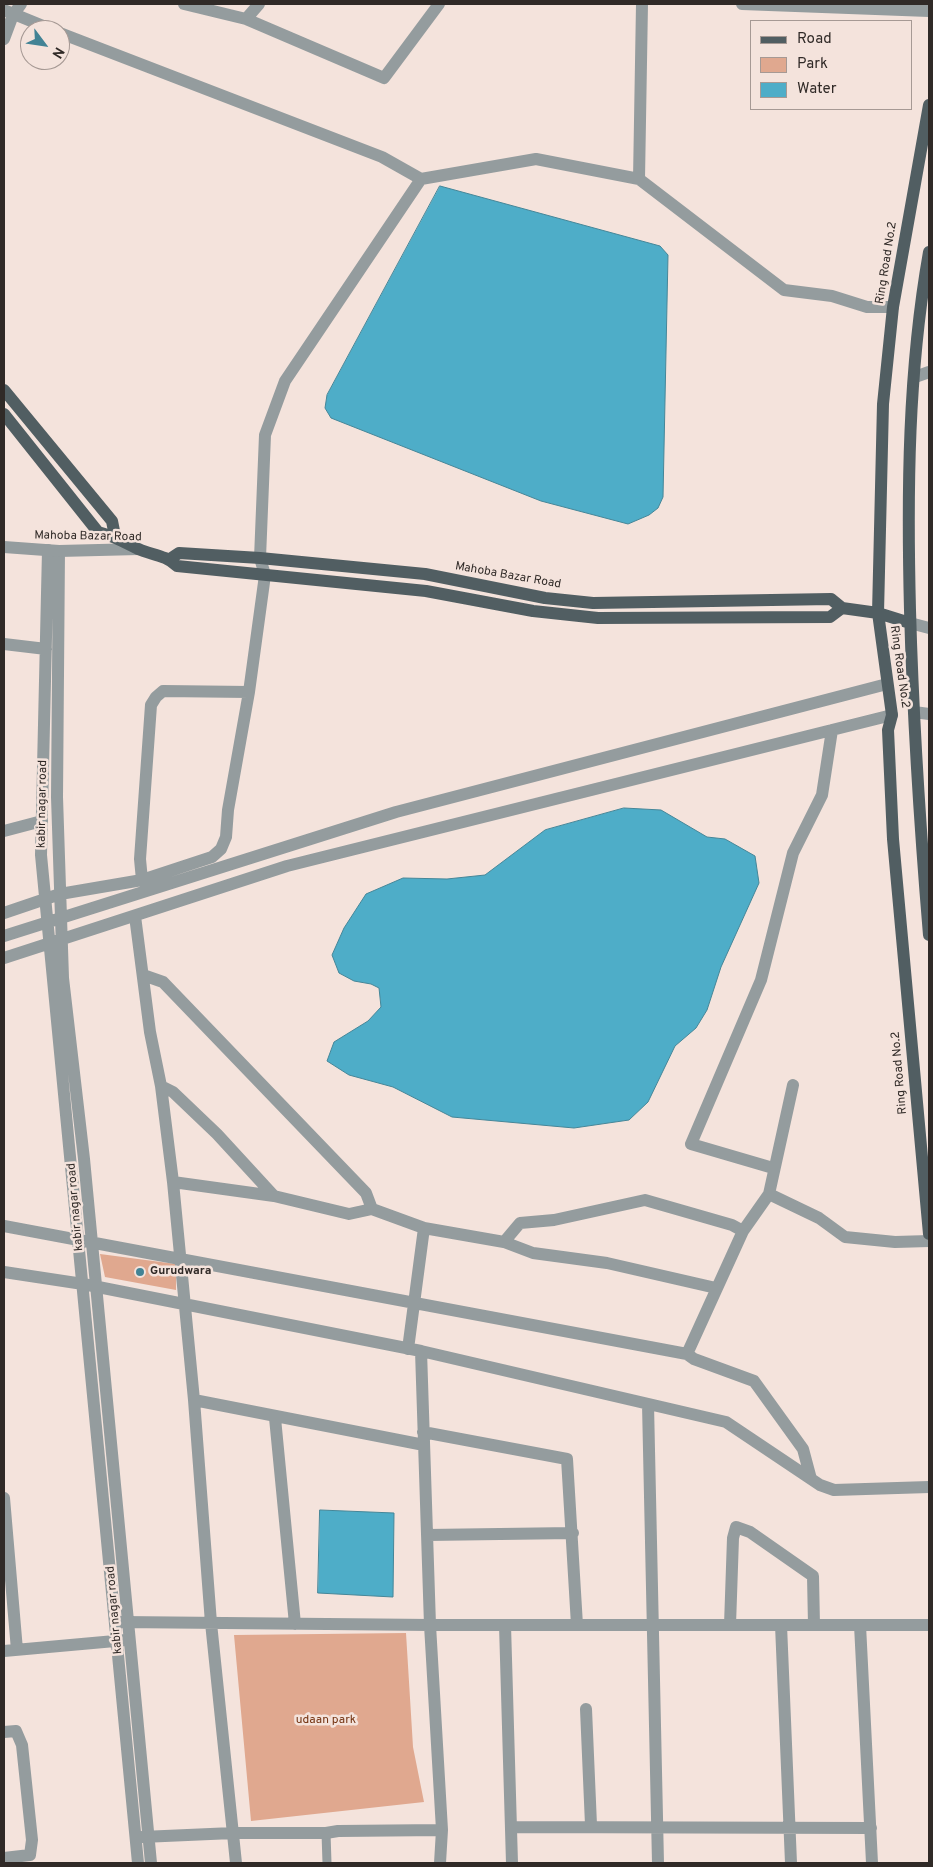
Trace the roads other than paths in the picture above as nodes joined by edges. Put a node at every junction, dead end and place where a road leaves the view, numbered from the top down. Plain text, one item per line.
1 (21, 4) edge
2 (184, 4) edge
3 (259, 4) edge
4 (439, 4) edge
5 (642, 4) edge
6 (742, 4) edge
7 (929, 11) edge
8 (9, 12) edge
9 (246, 19) junction
10 (29, 20) edge
11 (70, 37) edge
12 (4, 39) edge
13 (929, 105) edge
14 (639, 178) junction
15 (421, 179) junction
16 (929, 252) edge
17 (894, 307) junction
18 (929, 372) edge
19 (915, 377) junction
20 (4, 390) edge
21 (4, 414) edge
22 (115, 536) junction
23 (4, 548) edge
24 (54, 550) junction
25 (139, 550) junction
26 (260, 558) junction
27 (170, 559) junction
28 (265, 575) junction
29 (518, 593) junction
30 (515, 608) junction
31 (842, 608) junction
32 (878, 613) junction
33 (910, 623) junction
34 (929, 628) edge
35 (4, 644) edge
36 (46, 649) junction
37 (887, 684) junction
38 (249, 692) junction
39 (914, 712) junction
40 (929, 714) edge
41 (892, 715) junction
42 (832, 730) junction
43 (42, 821) junction
44 (4, 831) edge
45 (142, 880) junction
46 (60, 894) junction
47 (47, 899) junction
48 (4, 913) edge
49 (135, 916) junction
50 (61, 918) junction
51 (48, 922) junction
52 (929, 935) edge
53 (4, 936) edge
54 (56, 942) junction
55 (4, 958) edge
56 (143, 975) junction
57 (793, 1085) dead end
58 (161, 1086) junction
59 (773, 1168) junction
60 (173, 1182) junction
61 (769, 1194) junction
62 (274, 1196) junction
63 (372, 1209) junction
64 (4, 1226) edge
65 (424, 1228) junction
66 (743, 1231) junction
67 (929, 1234) edge
68 (929, 1241) edge
69 (85, 1242) junction
70 (504, 1242) junction
71 (180, 1259) junction
72 (4, 1272) edge
73 (90, 1285) junction
74 (716, 1288) junction
75 (414, 1303) junction
76 (184, 1304) junction
77 (415, 1350) junction
78 (688, 1354) junction
79 (194, 1400) junction
80 (648, 1404) junction
81 (275, 1418) junction
82 (424, 1439) junction
83 (811, 1479) junction
84 (929, 1487) edge
85 (4, 1498) edge
86 (573, 1533) junction
87 (427, 1535) junction
88 (7, 1563) edge
89 (122, 1622) junction
90 (211, 1623) junction
91 (295, 1624) junction
92 (430, 1625) junction
93 (505, 1625) junction
94 (577, 1625) junction
95 (654, 1625) junction
96 (730, 1625) junction
97 (781, 1625) junction
98 (814, 1625) junction
99 (860, 1625) junction
100 (929, 1625) edge
101 (124, 1640) junction
102 (17, 1650) junction
103 (4, 1651) edge
104 (586, 1709) dead end
105 (4, 1732) edge
106 (590, 1825) junction
107 (512, 1826) junction
108 (659, 1826) junction
109 (789, 1827) junction
110 (871, 1828) junction
111 (442, 1830) junction
112 (233, 1833) junction
113 (326, 1833) junction
114 (149, 1837) junction
115 (136, 1838) junction
116 (4, 1858) edge
117 (138, 1863) edge
118 (151, 1863) edge
119 (236, 1863) edge
120 (327, 1863) edge
121 (440, 1863) edge
122 (512, 1863) edge
123 (658, 1863) edge
124 (791, 1863) edge
125 (872, 1863) edge

1 - 8 street
2 - 9 street
3 - 9 street
4 - 9 street
5 - 14 street
6 - 7 street
8 - 10 street
8 - 12 street
11 - 15 street
13 - 17 main road, Ring Road No.2
14 - 15 street
14 - 17 street
15 - 26 street
16 - 19 main road, Ring Road No.2
17 - 32 main road, Ring Road No.2
18 - 19 street
19 - 33 main road, Ring Road No.2
20 - 22 main road
21 - 22 main road
22 - 25 main road
23 - 24 street, Mahoba Bazar Road
24 - 25 street, Mahoba Bazar Road
24 - 36 street, kabir nagar road
24 - 46 street
25 - 27 main road, Mahoba Bazar Road
26 - 27 main road, Mahoba Bazar Road
26 - 28 street
26 - 29 main road, Mahoba Bazar Road
27 - 28 main road, Mahoba Bazar Road
28 - 30 main road, Mahoba Bazar Road
28 - 38 street
29 - 30 main road
29 - 31 main road, Mahoba Bazar Road
30 - 31 main road, Mahoba Bazar Road
31 - 32 main road, Mahoba Bazar Road
32 - 33 main road, Mahoba Bazar Road
32 - 37 main road, Ring Road No.2
33 - 34 street
33 - 39 main road, Ring Road No.2
35 - 36 street
36 - 43 street, kabir nagar road
37 - 41 main road, Ring Road No.2
37 - 50 street
38 - 45 street
38 - 45 street
39 - 40 street
39 - 52 main road, Ring Road No.2
41 - 42 street
41 - 67 main road, Ring Road No.2
42 - 49 street
42 - 59 street
43 - 44 street
43 - 47 street, kabir nagar road
45 - 46 street
46 - 47 street
46 - 50 street
47 - 48 street
47 - 51 street, kabir nagar road
49 - 54 street
49 - 56 street
50 - 51 street
50 - 54 street
51 - 53 street
51 - 54 street, kabir nagar road
54 - 55 street
54 - 69 street, kabir nagar road
56 - 58 street
56 - 63 street
57 - 59 street
58 - 60 street
58 - 62 street
59 - 61 street
60 - 62 street
60 - 71 street
61 - 66 street
61 - 68 street
62 - 63 street
63 - 65 street
64 - 69 street
65 - 70 street
65 - 75 street
66 - 70 street
66 - 74 street
69 - 71 street
69 - 73 street, kabir nagar road
70 - 74 street
71 - 75 street
71 - 76 street
72 - 73 street
73 - 76 street
73 - 89 street, kabir nagar road
74 - 78 street
75 - 77 street
75 - 78 street
76 - 77 street
76 - 79 street
77 - 80 street
77 - 82 street
78 - 83 street
79 - 81 street
79 - 90 street
80 - 83 street
80 - 95 street
81 - 82 street
81 - 91 street
82 - 86 street
82 - 87 street
83 - 84 street
85 - 88 street
86 - 87 street
86 - 94 street
87 - 92 street
88 - 102 street
89 - 90 street
89 - 101 street, kabir nagar road
90 - 91 street
90 - 112 street
91 - 92 street
92 - 93 street
92 - 111 street
93 - 94 street
93 - 107 street
94 - 95 street
95 - 96 street
95 - 108 street
96 - 97 street
96 - 98 street
97 - 98 street
97 - 109 street
98 - 99 street
99 - 100 street
99 - 110 street
101 - 102 street
101 - 114 street
101 - 115 street, kabir nagar road
102 - 103 street
104 - 106 street
105 - 116 street
106 - 107 street
106 - 108 street
107 - 122 street
108 - 109 street
108 - 123 street
109 - 110 street
109 - 124 street
110 - 125 street
111 - 113 street
111 - 121 street
112 - 113 street
112 - 114 street
112 - 119 street
113 - 120 lane
114 - 115 street
114 - 118 street
115 - 117 street, kabir nagar road

